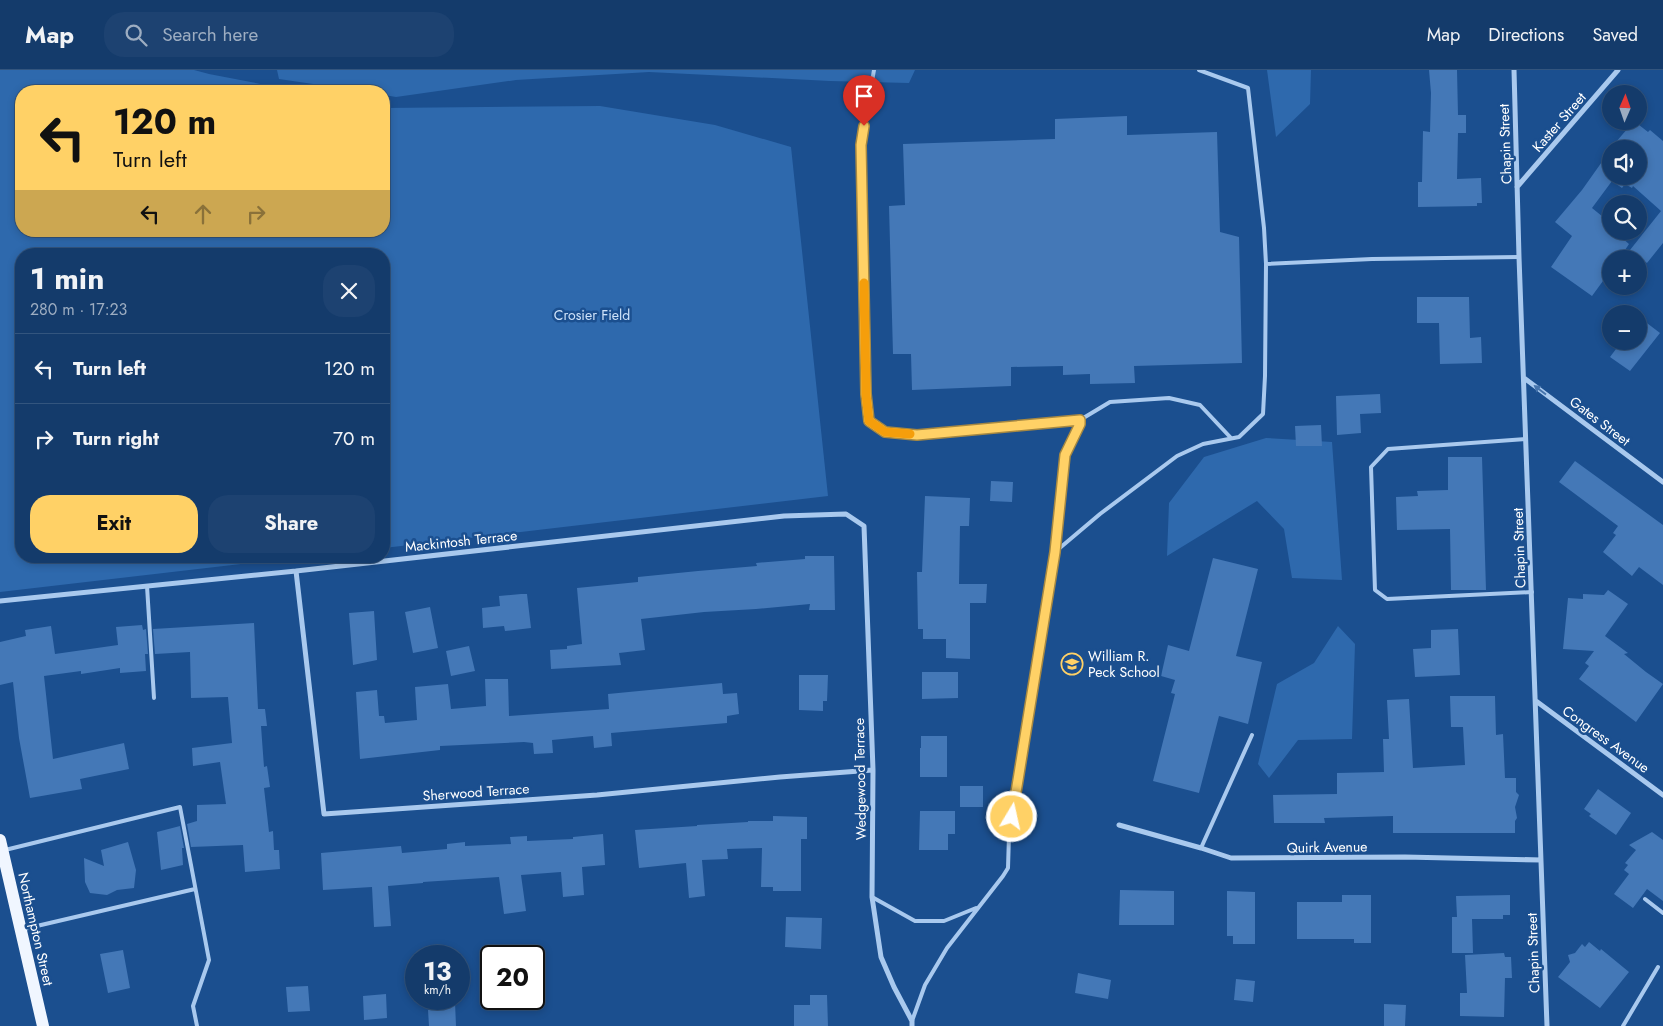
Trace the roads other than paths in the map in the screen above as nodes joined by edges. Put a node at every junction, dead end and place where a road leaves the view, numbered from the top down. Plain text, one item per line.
1 (874, 70) edge
2 (1199, 70) edge
3 (1514, 70) edge
4 (1618, 70) edge
5 (1517, 188) junction
6 (1519, 257) junction
7 (1266, 264) junction
8 (1524, 378) junction
9 (1080, 420) junction
10 (1231, 438) junction
11 (1526, 439) junction
12 (1663, 482) edge
13 (862, 525) joint
14 (1055, 552) junction
15 (390, 560) edge
16 (367, 563) edge
17 (296, 571) junction
18 (147, 586) junction
19 (1532, 592) junction
20 (0, 601) edge
21 (154, 698) dead end
22 (1536, 701) junction
23 (1252, 735) dead end
24 (873, 770) junction
25 (1663, 795) edge
26 (1119, 824) dead end
27 (1, 845) edge
28 (1201, 848) junction
29 (1541, 860) junction
30 (3, 866) edge
31 (195, 889) junction
32 (872, 896) junction
33 (1645, 899) dead end
34 (978, 907) junction
35 (1663, 912) edge
36 (21, 930) junction
37 (1658, 967) dead end
38 (912, 1024) edge
39 (43, 1026) edge
40 (197, 1026) edge
41 (1547, 1026) edge
42 (1623, 1026) edge

1 - 9 lane
2 - 7 lane
3 - 5 street, Chapin Street
4 - 5 street, Kaster Street
5 - 6 street, Chapin Street
6 - 7 lane
6 - 8 street, Chapin Street
7 - 10 lane
8 - 11 street, Chapin Street
12 -> 8 street, Gates Street
9 - 10 lane
9 - 14 lane
10 - 14 lane
11 - 19 street, Chapin Street
11 - 19 lane
13 - 15 street, Mackintosh Terrace
13 - 24 street, Wedgewood Terrace
14 - 34 lane
16 - 17 street, Mackintosh Terrace
17 - 18 street, Mackintosh Terrace
17 - 24 street, Sherwood Terrace
18 - 20 street, Mackintosh Terrace
18 - 21 lane
19 - 22 street, Chapin Street
22 - 25 street, Congress Avenue
22 - 29 street, Chapin Street
23 - 28 lane
24 - 32 street, Wedgewood Terrace
26 - 28 street, Quirk Avenue
27 - 30 main road, Northampton Street
27 - 31 lane
28 - 29 street, Quirk Avenue
29 - 41 street, Chapin Street
30 - 36 main road, Northampton Street
31 - 36 lane
31 - 40 lane
32 - 34 lane
32 - 38 street, Wedgewood Terrace
33 - 35 lane
34 - 38 lane
36 - 39 main road, Northampton Street
37 - 42 lane

